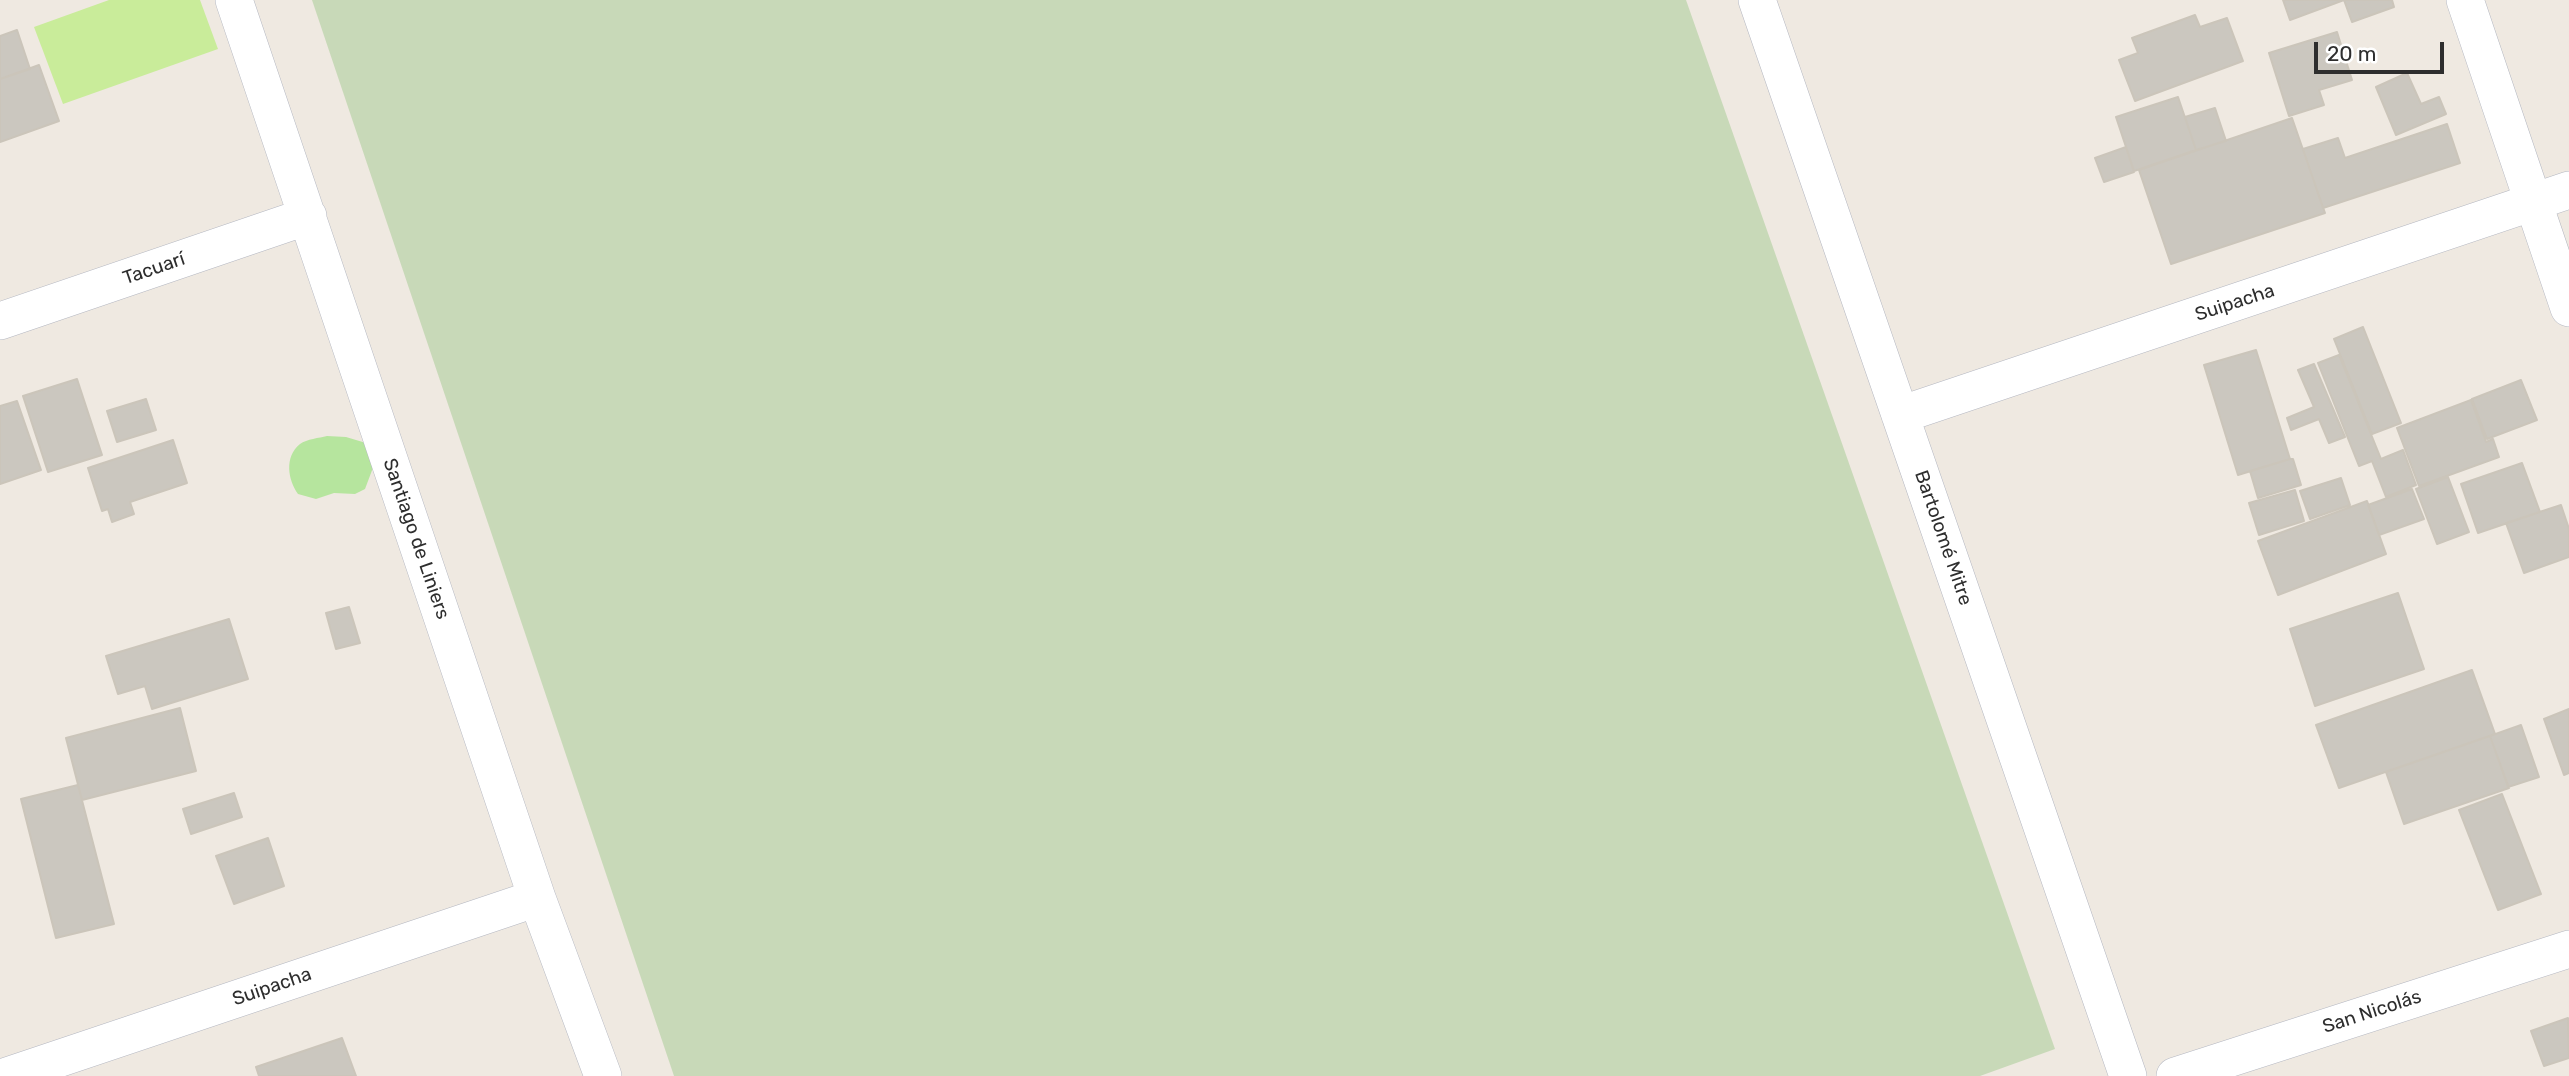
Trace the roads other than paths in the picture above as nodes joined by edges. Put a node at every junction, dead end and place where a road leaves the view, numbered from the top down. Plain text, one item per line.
1 (234, 0) edge
2 (1757, 0) edge
3 (2465, 0) edge
4 (2569, 190) edge
5 (2533, 203) junction
6 (308, 216) junction
7 (2569, 308) edge
8 (0, 321) edge
9 (1900, 415) junction
10 (537, 898) junction
11 (2569, 949) edge
12 (7, 1076) edge
13 (603, 1076) edge
14 (2128, 1076) edge
15 (2175, 1076) edge

1 - 6 street, Santiago de Liniers
2 - 9 street, Bartolomé Mitre
3 - 5 street
4 - 5 street, Suipacha
5 - 7 street
5 - 9 street, Suipacha
6 - 8 street, Tacuarí
6 - 10 street, Santiago de Liniers
9 - 14 street, Bartolomé Mitre
10 - 12 street, Suipacha
10 - 13 street, Santiago de Liniers
11 - 15 street, San Nicolás

